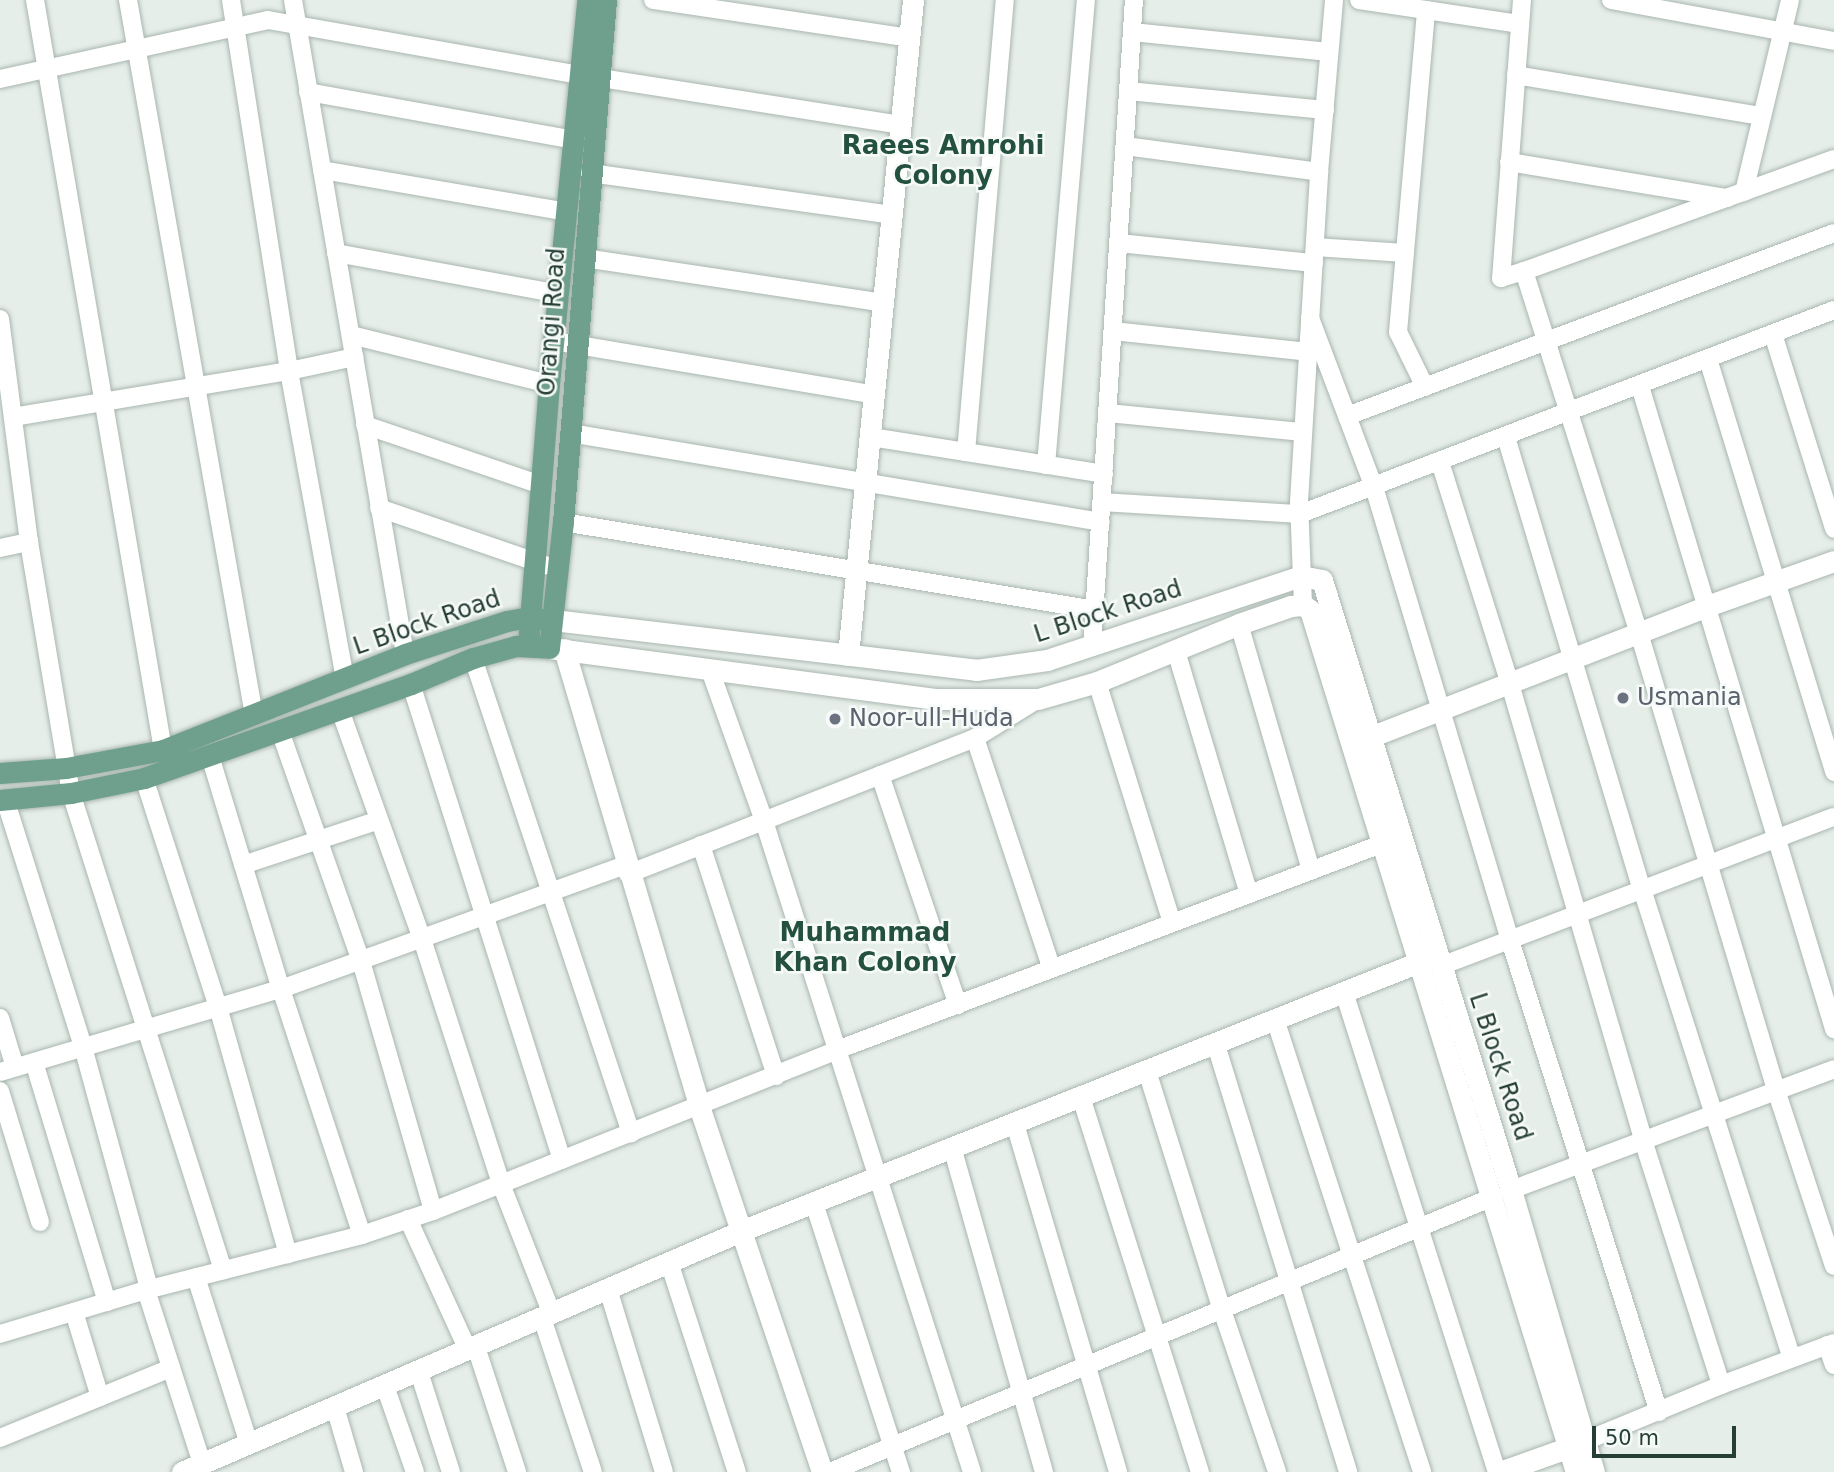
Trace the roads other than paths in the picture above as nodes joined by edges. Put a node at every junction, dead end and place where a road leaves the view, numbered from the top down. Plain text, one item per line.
1 (35, 0) edge
2 (128, 0) edge
3 (231, 0) edge
4 (293, 0) edge
5 (587, 0) edge
6 (606, 0) edge
7 (653, 0) edge
8 (912, 0) edge
9 (1005, 0) edge
10 (1086, 0) edge
11 (1134, 0) edge
12 (1334, 0) edge
13 (1359, 0) edge
14 (1522, 0) edge
15 (1611, 0) edge
16 (1790, 0) edge
17 (1426, 10) junction
18 (1520, 24) junction
19 (297, 25) junction
20 (236, 28) junction
21 (1782, 31) junction
22 (1132, 32) junction
23 (909, 38) junction
24 (1834, 41) edge
25 (137, 50) junction
26 (1329, 52) junction
27 (47, 69) junction
28 (580, 75) junction
29 (1516, 75) junction
30 (601, 78) junction
31 (0, 79) edge
32 (1128, 91) junction
33 (308, 92) junction
34 (1325, 110) junction
35 (1762, 116) junction
36 (901, 125) junction
37 (574, 140) junction
38 (1125, 146) junction
39 (1834, 159) edge
40 (1509, 162) junction
41 (322, 170) junction
42 (1319, 172) junction
43 (590, 173) junction
44 (1736, 195) junction
45 (568, 212) junction
46 (892, 215) junction
47 (1834, 233) edge
48 (1119, 243) junction
49 (336, 253) junction
50 (1405, 253) junction
51 (1315, 255) junction
52 (584, 258) junction
53 (1524, 271) junction
54 (560, 294) junction
55 (884, 303) junction
56 (1834, 310) edge
57 (1310, 318) junction
58 (0, 319) edge
59 (1113, 331) junction
60 (1773, 334) junction
61 (351, 335) junction
62 (554, 341) junction
63 (1546, 341) junction
64 (577, 345) junction
65 (1308, 352) junction
66 (355, 357) junction
67 (1708, 359) junction
68 (289, 371) junction
69 (549, 384) junction
70 (196, 386) junction
71 (1640, 386) junction
72 (1425, 387) junction
73 (875, 395) junction
74 (103, 401) junction
75 (1108, 413) junction
76 (1569, 413) junction
77 (13, 416) junction
78 (1347, 416) junction
79 (365, 425) junction
80 (1303, 432) junction
81 (570, 433) junction
82 (871, 437) junction
83 (1506, 437) junction
84 (966, 452) junction
85 (1440, 462) junction
86 (1046, 465) junction
87 (1104, 474) junction
88 (866, 483) junction
89 (541, 485) junction
90 (1374, 487) junction
91 (1102, 502) junction
92 (379, 508) junction
93 (1300, 514) junction
94 (563, 522) junction
95 (1101, 522) junction
96 (1834, 529) edge
97 (29, 542) junction
98 (0, 548) edge
99 (1834, 561) edge
100 (535, 562) junction
101 (558, 569) junction
102 (857, 571) junction
103 (1301, 576) junction
104 (1776, 582) junction
105 (1303, 605) junction
106 (1707, 606) junction
107 (1095, 610) junction
108 (529, 617) junction
109 (553, 620) junction
110 (1239, 624) junction
111 (1639, 633) junction
112 (547, 647) junction
113 (1092, 647) junction
114 (1176, 651) junction
115 (405, 654) junction
116 (848, 655) junction
117 (473, 658) junction
118 (1574, 658) junction
119 (709, 670) junction
120 (345, 679) junction
121 (1097, 682) junction
122 (411, 684) junction
123 (1510, 684) junction
124 (1038, 699) junction
125 (340, 710) junction
126 (1442, 710) junction
127 (254, 715) junction
128 (280, 731) junction
129 (1370, 737) junction
130 (975, 738) junction
131 (163, 750) junction
132 (210, 756) junction
133 (66, 768) junction
134 (1834, 772) edge
135 (0, 774) edge
136 (880, 775) junction
137 (144, 778) junction
138 (71, 793) junction
139 (3, 799) edge
140 (1834, 817) edge
141 (379, 820) junction
142 (764, 821) junction
143 (1776, 838) junction
144 (318, 840) junction
145 (1384, 843) junction
146 (701, 845) junction
147 (1707, 864) junction
148 (243, 865) junction
149 (626, 869) junction
150 (1311, 871) junction
151 (1642, 890) junction
152 (550, 893) junction
153 (1249, 894) junction
154 (1578, 914) junction
155 (484, 918) junction
156 (1172, 923) junction
157 (422, 939) junction
158 (1510, 940) junction
159 (361, 961) junction
160 (1419, 962) junction
161 (1441, 966) junction
162 (1052, 969) junction
163 (281, 989) junction
164 (1344, 992) junction
165 (958, 1005) junction
166 (218, 1007) junction
167 (0, 1018) edge
168 (1275, 1019) junction
169 (148, 1028) junction
170 (1834, 1029) edge
171 (1216, 1045) junction
172 (83, 1047) junction
173 (837, 1050) junction
174 (34, 1062) junction
175 (8, 1069) edge
176 (1834, 1069) edge
177 (1147, 1071) junction
178 (776, 1076) junction
179 (1776, 1090) junction
180 (0, 1091) edge
181 (1081, 1097) junction
182 (699, 1106) junction
183 (1713, 1114) junction
184 (1015, 1124) junction
185 (631, 1133) junction
186 (1643, 1140) junction
187 (952, 1147) junction
188 (562, 1160) junction
189 (1579, 1164) junction
190 (878, 1176) junction
191 (500, 1184) junction
192 (1502, 1193) junction
193 (814, 1203) junction
194 (433, 1211) junction
195 (408, 1219) junction
196 (40, 1222) dead end
197 (1419, 1227) junction
198 (741, 1231) junction
199 (362, 1235) junction
200 (288, 1254) junction
201 (1354, 1255) junction
202 (670, 1262) junction
203 (1834, 1266) edge
204 (223, 1270) junction
205 (196, 1277) junction
206 (1289, 1282) junction
207 (148, 1289) junction
208 (608, 1289) junction
209 (107, 1302) junction
210 (1222, 1310) junction
211 (74, 1312) junction
212 (547, 1316) junction
213 (0, 1334) edge
214 (1157, 1337) junction
215 (1831, 1344) edge
216 (472, 1348) junction
217 (1792, 1358) junction
218 (1834, 1365) edge
219 (1087, 1367) junction
220 (172, 1368) junction
221 (419, 1371) junction
222 (1721, 1385) junction
223 (385, 1386) junction
224 (1020, 1393) junction
225 (100, 1397) junction
226 (335, 1407) junction
227 (1659, 1412) junction
228 (956, 1419) junction
229 (0, 1438) edge
230 (249, 1444) junction
231 (1575, 1445) junction
232 (892, 1446) junction
233 (202, 1463) junction
234 (182, 1472) edge
235 (354, 1472) edge
236 (415, 1472) edge
237 (451, 1472) edge
238 (517, 1472) edge
239 (593, 1472) edge
240 (664, 1472) edge
241 (737, 1472) edge
242 (822, 1472) edge
243 (830, 1472) edge
244 (901, 1472) edge
245 (972, 1472) edge
246 (1044, 1472) edge
247 (1118, 1472) edge
248 (1200, 1472) edge
249 (1277, 1472) edge
250 (1349, 1472) edge
251 (1422, 1472) edge
252 (1498, 1472) edge
253 (1576, 1472) edge
254 (1594, 1472) edge

1 - 27 street
2 - 25 street
3 - 20 street
4 - 19 street
5 - 28 main road, Orangi Road
6 - 30 main road, Orangi Road
7 - 23 street
8 - 23 street
9 - 84 street
10 - 86 street
11 - 22 street
12 - 26 street
13 - 17 street
14 - 18 street
15 - 21 street
16 - 21 street
17 - 18 street
17 - 50 street
18 - 29 street
19 - 20 street
19 - 28 street
19 - 33 street
20 - 25 street
20 - 68 street
21 - 24 street
21 - 35 street
22 - 26 street
22 - 32 street
23 - 36 street
25 - 27 street
25 - 70 street
26 - 34 street
27 - 31 street
27 - 74 street
28 - 37 main road, Orangi Road
29 - 35 street
29 - 40 street
30 - 36 street
30 - 43 main road, Orangi Road
32 - 34 street
32 - 38 street
33 - 37 street
33 - 41 street
34 - 42 street
35 - 44 street
36 - 46 street
37 - 45 main road, Orangi Road
38 - 42 street
38 - 48 street
39 - 44 street
40 - 44 street
40 - 53 street
41 - 45 street
41 - 49 street
42 - 51 street
43 - 46 street
43 - 52 main road, Orangi Road
44 - 53 street
45 - 54 main road, Orangi Road
46 - 55 street
47 - 63 street
48 - 51 street
48 - 59 street
49 - 54 street
49 - 61 street
50 - 51 street
50 - 72 street
51 - 57 street
52 - 55 street
52 - 64 main road, Orangi Road
53 - 63 street
54 - 62 main road, Orangi Road
55 - 73 street
56 - 60 street
57 - 65 street
57 - 78 street
58 - 77 street
59 - 65 street
59 - 75 street
60 - 67 street
60 - 96 street
61 - 66 street
61 - 69 street
62 - 64 street
62 - 69 main road, Orangi Road
63 - 72 street
63 - 76 street
64 - 73 street
64 - 81 main road, Orangi Road
65 - 80 street
66 - 68 street
66 - 79 street
67 - 71 street
67 - 104 street
68 - 70 street
68 - 120 street
69 - 89 main road, Orangi Road
70 - 74 street
70 - 127 street
71 - 76 street
71 - 106 street
72 - 78 street
73 - 82 street
74 - 77 street
74 - 131 street
75 - 80 street
75 - 87 street
76 - 83 street
76 - 111 street
77 - 97 street
78 - 90 street
79 - 89 street
79 - 92 street
80 - 93 street
81 - 88 street
81 - 94 main road, Orangi Road
82 - 84 street
82 - 88 street
83 - 85 street
83 - 118 street
84 - 86 street
85 - 90 street
85 - 123 street
86 - 87 street
87 - 91 street
88 - 95 street
88 - 102 street
89 - 100 main road, Orangi Road
90 - 93 street
90 - 126 street
91 - 93 street
91 - 95 street
92 - 100 street
92 - 115 street
93 - 103 street
94 - 101 main road, Orangi Road
94 - 102 street
95 - 107 street
97 - 98 street
97 - 133 street
99 - 104 street
100 - 101 street
100 - 108 main road, Orangi Road
101 - 109 main road, Orangi Road
102 - 107 street
102 - 116 street
103 - 105 street
103 - 113 street, L Block Road
103 - 129 street, L Block Road
104 - 106 street
104 - 134 street
105 - 110 street, L Block Road
105 - 145 street, L Block Road
106 - 111 street
106 - 143 street
107 - 113 street
108 - 109 main road, L Block Road
108 - 112 main road, Orangi Road
108 - 115 main road, L Block Road
109 - 112 main road, Orangi Road
109 - 116 street, L Block Road
110 - 114 street, L Block Road
110 - 150 street
111 - 118 street
111 - 147 street
112 - 117 main road, L Block Road
112 - 119 street, L Block Road
112 - 149 street
113 - 116 street, L Block Road
114 - 121 street, L Block Road
114 - 153 street
115 - 120 main road, L Block Road
117 - 122 main road, L Block Road
117 - 152 street
118 - 123 street
118 - 151 street
119 - 124 street, L Block Road
119 - 142 street
120 - 127 main road, L Block Road
121 - 124 street, L Block Road
121 - 156 street
122 - 125 main road, L Block Road
122 - 155 street
123 - 126 street
123 - 154 street
124 - 130 street
125 - 128 main road, L Block Road
125 - 141 street
126 - 129 street
126 - 158 street
127 - 131 main road, L Block Road
128 - 132 main road, L Block Road
128 - 144 street
129 - 161 street, L Block Road
130 - 136 street
130 - 162 street
131 - 133 main road, L Block Road
132 - 137 main road, L Block Road
132 - 148 street
133 - 135 main road, L Block Road
133 - 138 street
136 - 142 street
136 - 165 street
137 - 138 main road, L Block Road
137 - 166 street
138 - 139 main road, L Block Road
138 - 169 street
139 - 172 street
140 - 143 street
141 - 144 street
141 - 157 street
142 - 146 street
142 - 173 street
143 - 147 street
143 - 170 street
144 - 148 street
144 - 159 street
145 - 150 street
145 - 160 street, L Block Road
146 - 149 street
146 - 178 street
147 - 151 street
147 - 179 street
148 - 163 street
149 - 152 street
149 - 182 street
150 - 153 street
151 - 154 street
151 - 183 street
152 - 155 street
152 - 185 street
153 - 156 street
154 - 158 street
154 - 186 street
155 - 157 street
155 - 188 street
156 - 162 street
157 - 159 street
157 - 191 street
158 - 161 street
158 - 189 street
159 - 163 street
159 - 194 street
160 - 164 street
160 - 192 street, L Block Road
161 - 192 street, L Block Road
162 - 165 street
163 - 166 street
163 - 199 street
164 - 168 street
164 - 197 street
165 - 173 street
166 - 169 street
166 - 200 street
167 - 175 street
168 - 171 street
168 - 201 street
169 - 172 street
169 - 204 street
171 - 177 street
171 - 206 street
172 - 174 street
172 - 207 street
173 - 178 street
173 - 190 street
174 - 175 street
174 - 209 street
176 - 179 street
177 - 181 street
177 - 210 street
178 - 182 street
179 - 183 street
179 - 203 street
180 - 196 street
181 - 184 street
181 - 214 street
182 - 185 street
182 - 198 street
183 - 186 street
183 - 217 street
184 - 187 street
184 - 219 street
185 - 188 street
186 - 189 street
186 - 222 street
187 - 190 street
187 - 224 street
188 - 191 street
189 - 192 street
189 - 227 street
190 - 193 street
190 - 228 street
191 - 194 street
191 - 212 street
192 - 197 street
192 - 231 street, L Block Road
193 - 198 street
193 - 232 street
194 - 195 street
195 - 199 street
195 - 216 street
197 - 201 street
197 - 252 street
198 - 202 street
198 - 242 street
199 - 200 street
200 - 204 street
201 - 206 street
201 - 251 street
202 - 208 street
202 - 241 street
204 - 205 street
205 - 207 street
205 - 230 street
206 - 210 street
206 - 250 street
207 - 209 street
207 - 220 street
208 - 212 street
208 - 240 street
209 - 211 street
210 - 214 street
210 - 249 street
211 - 213 street
211 - 225 street
212 - 216 street
212 - 239 street
214 - 219 street
214 - 248 street
215 - 217 street
215 - 218 street
216 - 221 street
216 - 238 street
217 - 222 street
219 - 224 street
219 - 247 street
220 - 225 street
220 - 233 street
221 - 223 street
221 - 237 street
222 - 227 street
223 - 226 street
223 - 236 street
224 - 228 street
224 - 246 street
225 - 229 street
226 - 230 street
226 - 235 street
227 - 231 street
228 - 232 street
228 - 245 street
230 - 233 street
231 - 252 street
231 - 253 street, L Block Road
231 - 254 street, L Block Road
232 - 243 street
232 - 244 street
233 - 234 street

